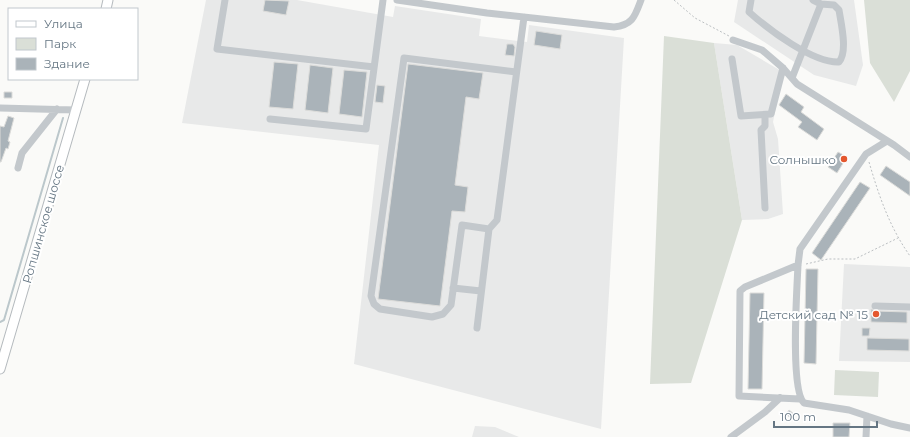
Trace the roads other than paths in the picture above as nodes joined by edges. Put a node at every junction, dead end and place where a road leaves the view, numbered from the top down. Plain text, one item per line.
1 (225, 0) edge
2 (383, 0) edge
3 (397, 0) edge
4 (641, 0) edge
5 (751, 0) edge
6 (813, 0) edge
7 (821, 4) junction
8 (524, 17) junction
9 (733, 40) road end
10 (802, 50) junction
11 (732, 59) dead end
12 (374, 67) junction
13 (783, 68) junction
14 (516, 72) junction
15 (85, 80) edge
16 (795, 81) junction
17 (0, 108) edge
18 (57, 109) junction
19 (76, 110) junction
20 (765, 116) junction
21 (270, 119) dead end
22 (887, 141) junction
23 (910, 157) edge
24 (18, 168) dead end
25 (765, 208) dead end
26 (489, 229) junction
27 (798, 265) junction
28 (453, 288) junction
29 (481, 291) junction
30 (875, 306) dead end
31 (910, 307) edge
32 (477, 328) dead end
33 (0, 369) edge
34 (780, 398) junction
35 (800, 399) junction
36 (867, 416) junction
37 (910, 428) edge
38 (731, 437) edge
39 (866, 437) edge

1 - 12 street
2 - 12 street
3 - 8 street
4 - 8 street
5 - 10 street
6 - 7 street
7 - 10 street
7 - 10 street
8 - 14 street
9 - 13 street
10 - 16 street
11 - 20 street
12 - 21 street
13 - 16 street
13 - 20 street
14 - 26 street
14 - 28 street
15 - 19 main road, Ропшинское шоссе
16 - 22 street
17 - 18 street
18 - 19 street
18 - 24 street
19 - 33 main road, Ропшинское шоссе
20 - 25 street
22 - 23 street
22 - 27 street
26 - 28 street
26 - 29 street
27 - 34 street
27 - 35 street
28 - 29 street
29 - 32 street
30 - 31 street
34 - 35 street
34 - 38 street
35 - 36 street
36 - 37 street
36 - 39 street

